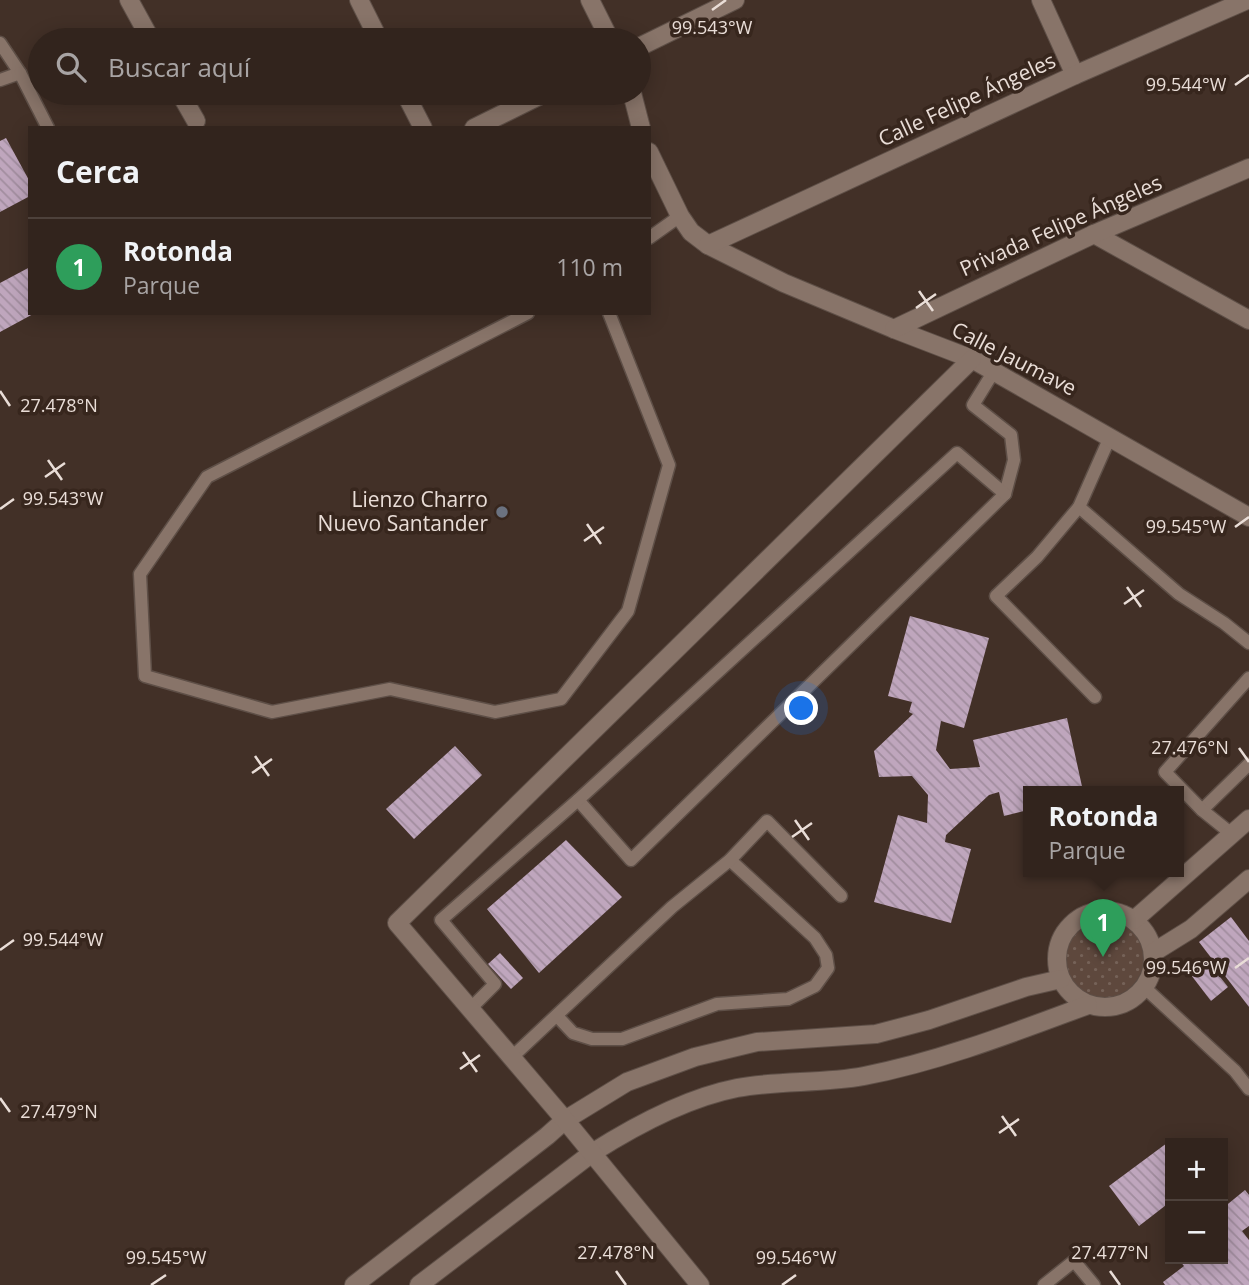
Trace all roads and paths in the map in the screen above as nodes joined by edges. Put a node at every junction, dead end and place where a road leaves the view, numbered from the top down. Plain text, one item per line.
1 (130, 0) edge
2 (359, 0) edge
3 (590, 0) edge
4 (734, 0) edge
5 (1041, 0) edge
6 (1247, 0) edge
7 (145, 28) edge
8 (373, 28) edge
9 (604, 28) edge
10 (651, 41) edge
11 (0, 43) edge
12 (20, 73) junction
13 (1075, 75) junction
14 (0, 80) edge
15 (28, 89) edge
16 (36, 105) edge
17 (187, 105) edge
18 (411, 105) edge
19 (521, 105) edge
20 (635, 105) edge
21 (196, 121) dead end
22 (47, 126) edge
23 (422, 126) edge
24 (478, 126) edge
25 (641, 126) edge
26 (651, 156) edge
27 (1249, 168) edge
28 (680, 216) junction
29 (1094, 234) junction
30 (651, 237) edge
31 (708, 245) junction
32 (524, 315) edge
33 (610, 315) edge
34 (1249, 320) edge
35 (894, 329) junction
36 (972, 359) junction
37 (994, 371) junction
38 (1110, 437) junction
39 (1005, 494) junction
40 (1079, 507) junction
41 (1249, 517) edge
42 (1249, 643) edge
43 (1249, 678) edge
44 (1095, 696) dead end
45 (1249, 764) edge
46 (1179, 786) edge
47 (1184, 792) edge
48 (578, 800) junction
49 (1202, 810) junction
50 (1249, 819) edge
51 (1233, 835) junction
52 (730, 860) junction
53 (1249, 879) edge
54 (841, 896) dead end
55 (1134, 920) junction
56 (1154, 952) junction
57 (1061, 979) junction
58 (1145, 988) junction
59 (1088, 1005) junction
60 (470, 1009) junction
61 (557, 1016) junction
62 (511, 1058) junction
63 (1249, 1089) edge
64 (565, 1120) junction
65 (592, 1153) junction
66 (354, 1285) edge
67 (419, 1285) edge
68 (700, 1285) edge
69 (1044, 1285) edge
70 (1094, 1285) edge

1 - 7 street
2 - 8 street
3 - 9 street
4 - 10 street
5 - 13 street
6 - 13 street, Calle Felipe Ángeles
11 - 12 lane
12 - 14 lane
12 - 15 lane
13 - 31 street, Calle Felipe Ángeles
16 - 22 lane
17 - 21 street
18 - 23 street
19 - 24 street
20 - 25 street
26 - 28 street, Calle Jaumave
27 - 29 street, Privada Felipe Ángeles
28 - 30 lane
28 - 31 street, Calle Jaumave
29 - 34 street
29 - 35 street, Privada Felipe Ángeles
31 - 35 street, Calle Jaumave
32 - 33 lane
35 - 36 street, Calle Jaumave
36 - 37 street, Calle Jaumave
36 - 60 street
37 - 38 street, Calle Jaumave
37 - 39 lane
38 - 40 lane
38 - 41 street, Calle Jaumave
39 - 48 lane
39 - 48 lane
40 - 42 lane
40 - 44 lane
43 - 46 lane
45 - 49 lane
47 - 49 lane
48 - 60 lane
49 - 51 lane
50 - 51 street
51 - 55 street
52 - 54 lane
52 - 61 lane
52 - 61 lane
53 - 56 street
55 - 56 street
55 - 57 street
56 - 58 street
57 - 59 street
57 - 64 street
58 - 59 street
58 - 63 lane
59 - 65 street
60 - 62 street
61 - 62 lane
62 - 64 street
64 - 65 street
64 - 66 street
65 - 67 street
65 - 68 street
69 - 70 lane

